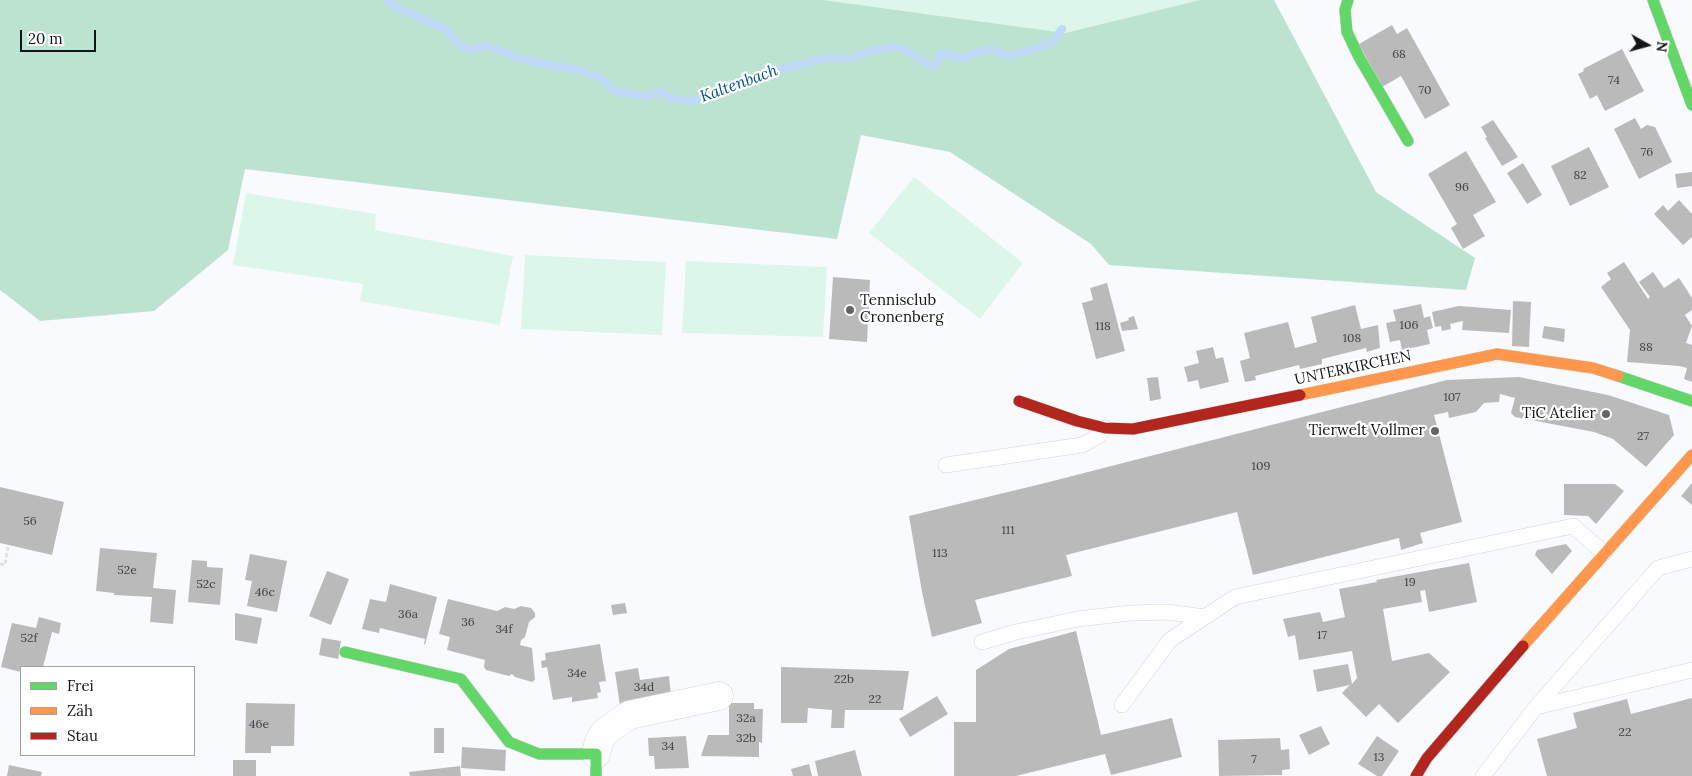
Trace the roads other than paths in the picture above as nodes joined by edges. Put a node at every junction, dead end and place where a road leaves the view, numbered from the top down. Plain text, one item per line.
1 (1348, 0) edge
2 (1653, 0) edge
3 (1692, 105) edge
4 (1408, 140) dead end
5 (1019, 401) dead end
6 (1692, 401) edge
7 (1105, 428) junction
8 (1692, 455) edge
9 (946, 465) dead end
10 (1604, 553) junction
11 (1692, 559) edge
12 (1204, 617) junction
13 (982, 642) dead end
14 (345, 652) dead end
15 (1692, 670) edge
16 (719, 696) dead end
17 (1122, 705) dead end
18 (1536, 707) junction
19 (596, 765) edge
20 (1416, 776) edge
21 (1483, 776) edge

1 - 4 street
2 - 3 street
5 - 7 street, UNTERKIRCHEN
6 - 7 street, UNTERKIRCHEN
7 - 9 lane
8 - 10 street
10 - 12 lane
10 - 20 street
11 - 18 lane
12 - 13 lane
12 - 17 lane
14 - 19 street
15 - 18 lane
16 - 19 street
18 - 21 lane

